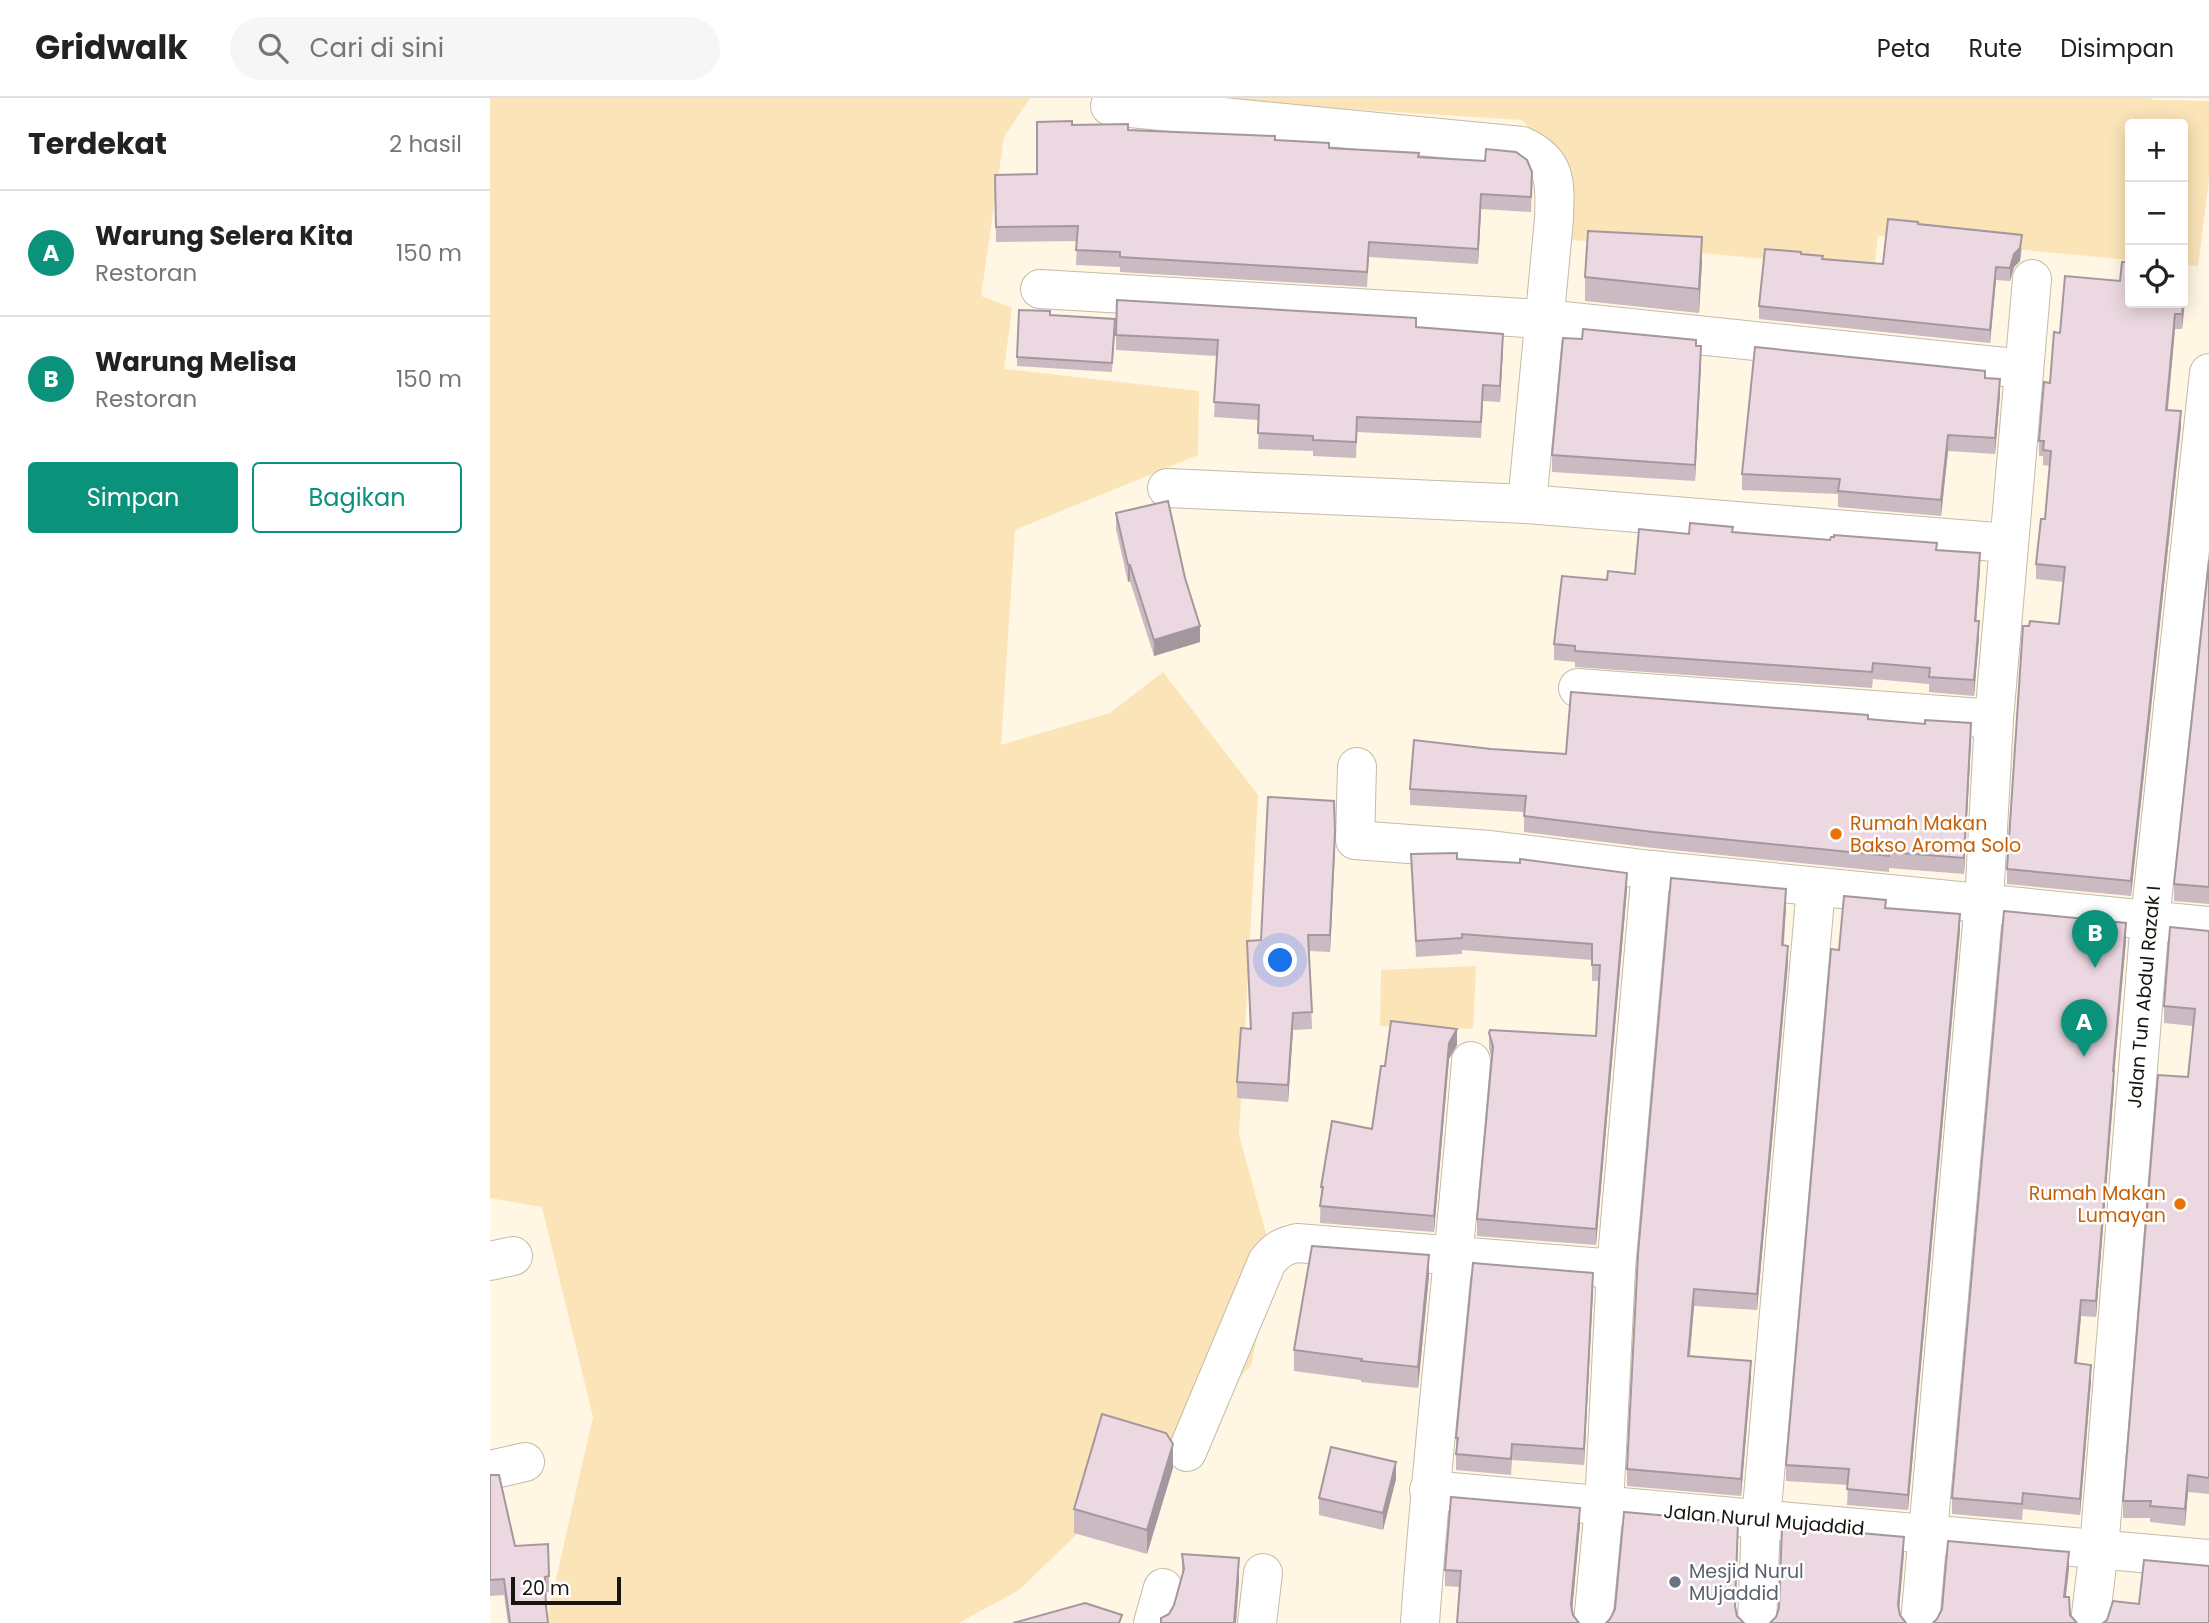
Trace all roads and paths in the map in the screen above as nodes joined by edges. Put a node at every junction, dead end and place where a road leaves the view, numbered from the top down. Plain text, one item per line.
1 (1110, 106) dead end
2 (2032, 279) dead end
3 (1041, 289) dead end
4 (1544, 319) junction
5 (2024, 369) junction
6 (2209, 373) edge
7 (1167, 488) dead end
8 (1527, 504) junction
9 (2008, 542) junction
10 (1578, 688) dead end
11 (1994, 719) junction
12 (1357, 767) dead end
13 (1651, 870) junction
14 (1816, 887) junction
15 (1984, 902) junction
16 (2150, 920) junction
17 (2209, 926) edge
18 (1471, 1061) dead end
19 (1454, 1255) junction
20 (1616, 1269) junction
21 (1187, 1452) dead end
22 (1429, 1490) junction
23 (1604, 1507) junction
24 (1761, 1520) junction
25 (1929, 1535) junction
26 (2099, 1549) junction
27 (2209, 1559) edge
28 (1263, 1573) dead end
29 (1257, 1623) edge
30 (1420, 1623) edge
31 (1593, 1623) edge
32 (1757, 1623) edge
33 (1920, 1623) edge
34 (2090, 1623) edge

1 - 4 street
2 - 5 street
3 - 4 street
4 - 5 street
4 - 8 street
5 - 9 street
6 - 16 street, Jalan Tun Abdul Razak I
7 - 8 street
8 - 9 street
9 - 11 street
10 - 11 street
11 - 15 street
12 - 13 street
13 - 14 street
13 - 20 street
14 - 15 street
14 - 24 street
15 - 16 street
15 - 25 street
16 - 17 street
16 - 26 street, Jalan Tun Abdul Razak I
18 - 19 street
19 - 20 street
19 - 21 street
19 - 22 street
20 - 23 street
22 - 23 street, Jalan Nurul Mujaddid
22 - 30 street
23 - 24 street, Jalan Nurul Mujaddid
23 - 31 street
24 - 25 street, Jalan Nurul Mujaddid
24 - 32 street
25 - 26 street, Jalan Nurul Mujaddid
25 - 33 street
26 - 27 street, Jalan Nurul Mujaddid
26 - 34 street, Jalan Tun Abdul Razak I
28 - 29 street

